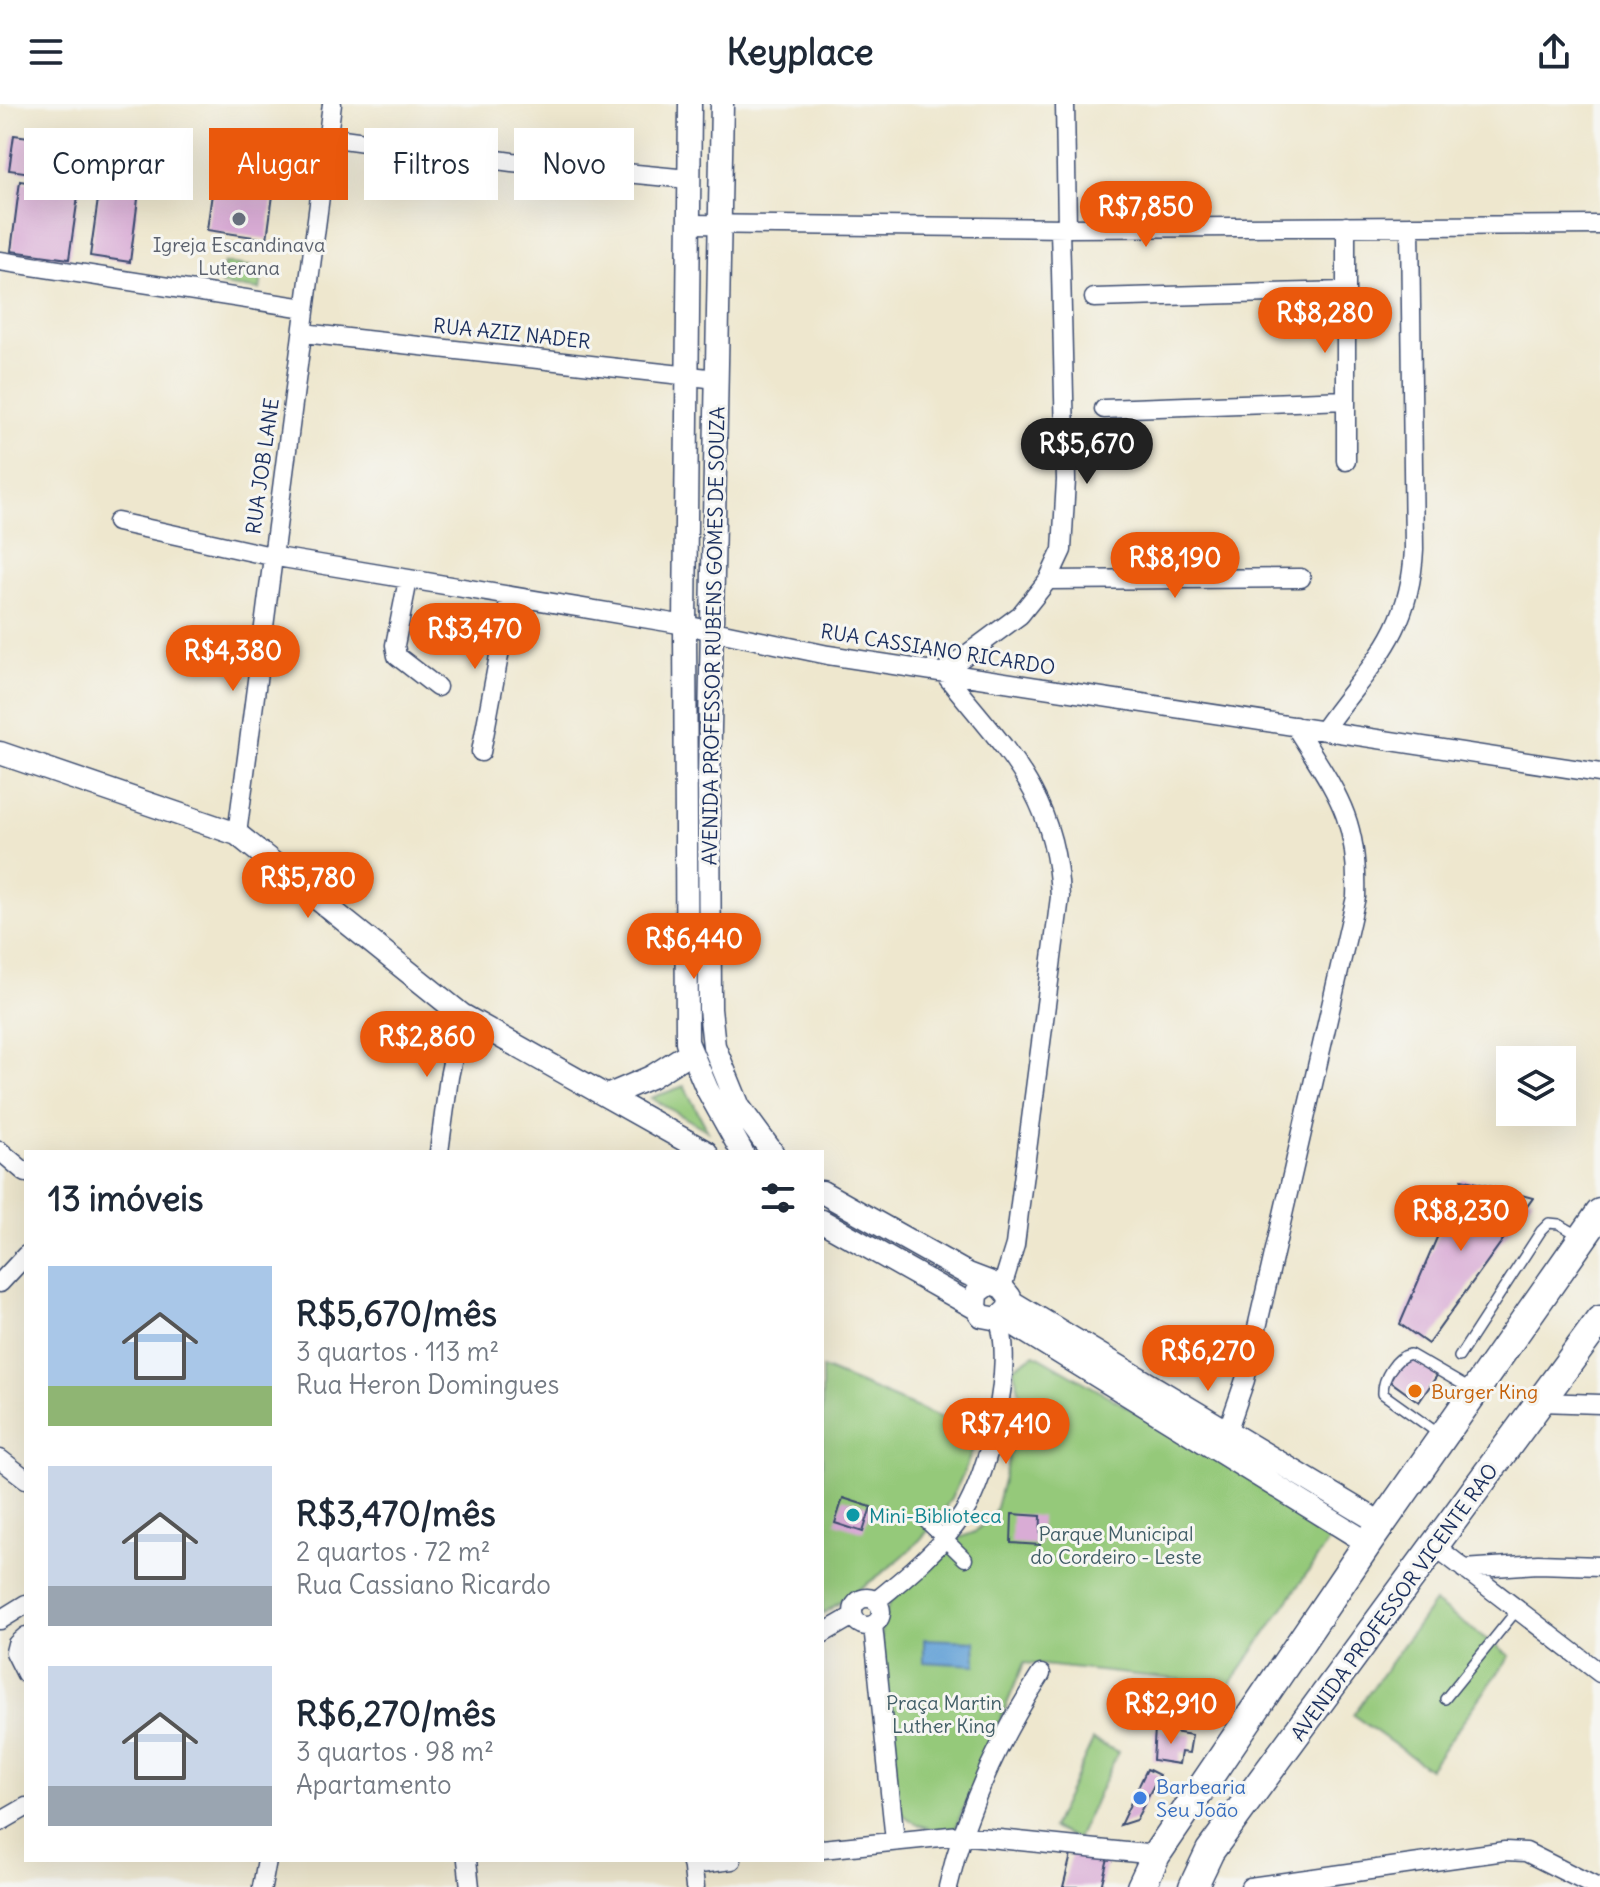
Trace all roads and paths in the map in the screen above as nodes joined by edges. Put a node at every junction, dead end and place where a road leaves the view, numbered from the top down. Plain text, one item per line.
1 (332, 104) edge
2 (690, 104) edge
3 (722, 104) edge
4 (1065, 104) edge
5 (329, 128) edge
6 (348, 140) edge
7 (688, 179) junction
8 (320, 200) edge
9 (721, 223) junction
10 (690, 224) junction
11 (1600, 225) edge
12 (1346, 226) junction
13 (1410, 226) junction
14 (1063, 228) junction
15 (0, 261) edge
16 (1346, 291) junction
17 (1094, 298) dead end
18 (305, 308) junction
19 (303, 333) junction
20 (688, 374) junction
21 (717, 379) junction
22 (1346, 400) junction
23 (1104, 409) dead end
24 (1346, 461) dead end
25 (117, 522) dead end
26 (271, 556) junction
27 (1301, 578) dead end
28 (408, 580) junction
29 (1048, 580) junction
30 (510, 597) junction
31 (685, 625) junction
32 (713, 631) junction
33 (943, 672) junction
34 (437, 687) dead end
35 (1295, 726) junction
36 (1324, 729) junction
37 (481, 752) dead end
38 (0, 753) edge
39 (1600, 773) edge
40 (237, 834) junction
41 (685, 971) junction
42 (709, 974) junction
43 (710, 1009) junction
44 (686, 1011) junction
45 (462, 1015) junction
46 (689, 1053) junction
47 (609, 1095) junction
48 (439, 1150) edge
49 (703, 1150) edge
50 (741, 1150) edge
51 (771, 1150) edge
52 (0, 1151) edge
53 (24, 1171) edge
54 (824, 1193) edge
55 (1600, 1213) edge
56 (824, 1222) edge
57 (1583, 1238) junction
58 (24, 1257) edge
59 (0, 1283) edge
60 (1000, 1302) junction
61 (1600, 1320) edge
62 (1459, 1357) dead end
63 (1475, 1392) junction
64 (1541, 1402) junction
65 (1600, 1404) edge
66 (1227, 1432) junction
67 (1443, 1437) junction
68 (0, 1459) edge
69 (24, 1476) edge
70 (925, 1520) dead end
71 (1375, 1534) junction
72 (944, 1538) junction
73 (1436, 1547) junction
74 (965, 1559) dead end
75 (1600, 1566) edge
76 (1464, 1569) junction
77 (876, 1601) junction
78 (24, 1605) edge
79 (1517, 1610) junction
80 (853, 1616) junction
81 (0, 1620) edge
82 (873, 1625) junction
83 (824, 1633) edge
84 (24, 1638) edge
85 (24, 1670) edge
86 (1600, 1673) edge
87 (1041, 1674) dead end
88 (1445, 1699) dead end
89 (24, 1808) edge
90 (0, 1822) edge
91 (960, 1835) junction
92 (895, 1841) junction
93 (824, 1849) edge
94 (1156, 1855) junction
95 (267, 1862) edge
96 (467, 1862) edge
97 (692, 1862) edge
98 (262, 1887) edge
99 (470, 1887) edge
100 (695, 1887) edge
101 (948, 1887) edge
102 (1141, 1887) edge
103 (1193, 1887) edge
104 (1250, 1887) edge
105 (1596, 1887) edge

1 - 5 street, RUA JOB LANE
2 - 7 street, AVENIDA PROFESSOR RUBENS GOMES DE SOUZA
3 - 9 street, AVENIDA PROFESSOR RUBENS GOMES DE SOUZA
4 - 14 street
6 - 7 street
7 - 10 street, AVENIDA PROFESSOR RUBENS GOMES DE SOUZA
8 - 18 street, RUA JOB LANE
9 - 10 street
9 - 14 street
9 - 21 street, AVENIDA PROFESSOR RUBENS GOMES DE SOUZA
10 - 20 street, AVENIDA PROFESSOR RUBENS GOMES DE SOUZA
11 - 13 street
12 - 13 street
12 - 14 street
12 - 16 street
13 - 36 street
14 - 29 street
15 - 18 street
16 - 17 street
16 - 22 street
18 - 19 street, RUA JOB LANE
19 - 20 street, RUA AZIZ NADER
19 - 26 street, RUA JOB LANE
20 - 21 street, RUA AZIZ NADER
20 - 31 street, AVENIDA PROFESSOR RUBENS GOMES DE SOUZA
21 - 32 street, AVENIDA PROFESSOR RUBENS GOMES DE SOUZA
22 - 23 street
22 - 24 street
25 - 26 street, RUA CASSIANO RICARDO
26 - 28 street, RUA CASSIANO RICARDO
26 - 40 street, RUA JOB LANE
27 - 29 street
28 - 30 street, RUA CASSIANO RICARDO
28 - 34 street
29 - 33 street
30 - 31 street, RUA CASSIANO RICARDO
30 - 37 street
31 - 32 street, RUA CASSIANO RICARDO
31 - 41 street, AVENIDA PROFESSOR RUBENS GOMES DE SOUZA
32 - 33 street, RUA CASSIANO RICARDO
32 - 42 street, AVENIDA PROFESSOR RUBENS GOMES DE SOUZA
33 - 35 street, RUA CASSIANO RICARDO
33 - 60 street
35 - 36 street, RUA CASSIANO RICARDO
35 - 66 street
36 - 39 street, RUA CASSIANO RICARDO
38 - 40 street
40 - 45 street
41 - 42 street
41 - 44 street, AVENIDA PROFESSOR RUBENS GOMES DE SOUZA
42 - 43 street, AVENIDA PROFESSOR RUBENS GOMES DE SOUZA
43 - 44 street
43 - 51 street, AVENIDA PROFESSOR RUBENS GOMES DE SOUZA
44 - 46 street, AVENIDA PROFESSOR RUBENS GOMES DE SOUZA
45 - 47 street
45 - 48 street
46 - 47 street
46 - 50 street, AVENIDA PROFESSOR RUBENS GOMES DE SOUZA
47 - 49 street
52 - 53 street
54 - 60 street
55 - 57 main road
56 - 60 street
57 - 62 lane
57 - 63 main road
58 - 59 street
60 - 66 street
60 - 71 street
60 - 72 street
61 - 64 main road, AVENIDA PROFESSOR VICENTE RAO
63 - 67 main road
63 - 67 lane
64 - 65 street
64 - 73 main road, AVENIDA PROFESSOR VICENTE RAO
66 - 71 street
67 - 71 main road
68 - 69 street
70 - 72 street
71 - 94 main road
72 - 74 street
72 - 77 street
73 - 76 street
73 - 103 main road, AVENIDA PROFESSOR VICENTE RAO
75 - 76 street
76 - 79 street
77 - 80 street
77 - 82 street
78 - 81 street
79 - 86 street
79 - 88 lane
80 - 82 street
80 - 83 street
82 - 92 street
84 - 85 street
87 - 91 street
89 - 90 street
91 - 92 street
91 - 94 street
91 - 101 street
92 - 93 street
94 - 102 main road
95 - 98 street
96 - 99 street
97 - 100 street
104 - 105 street

